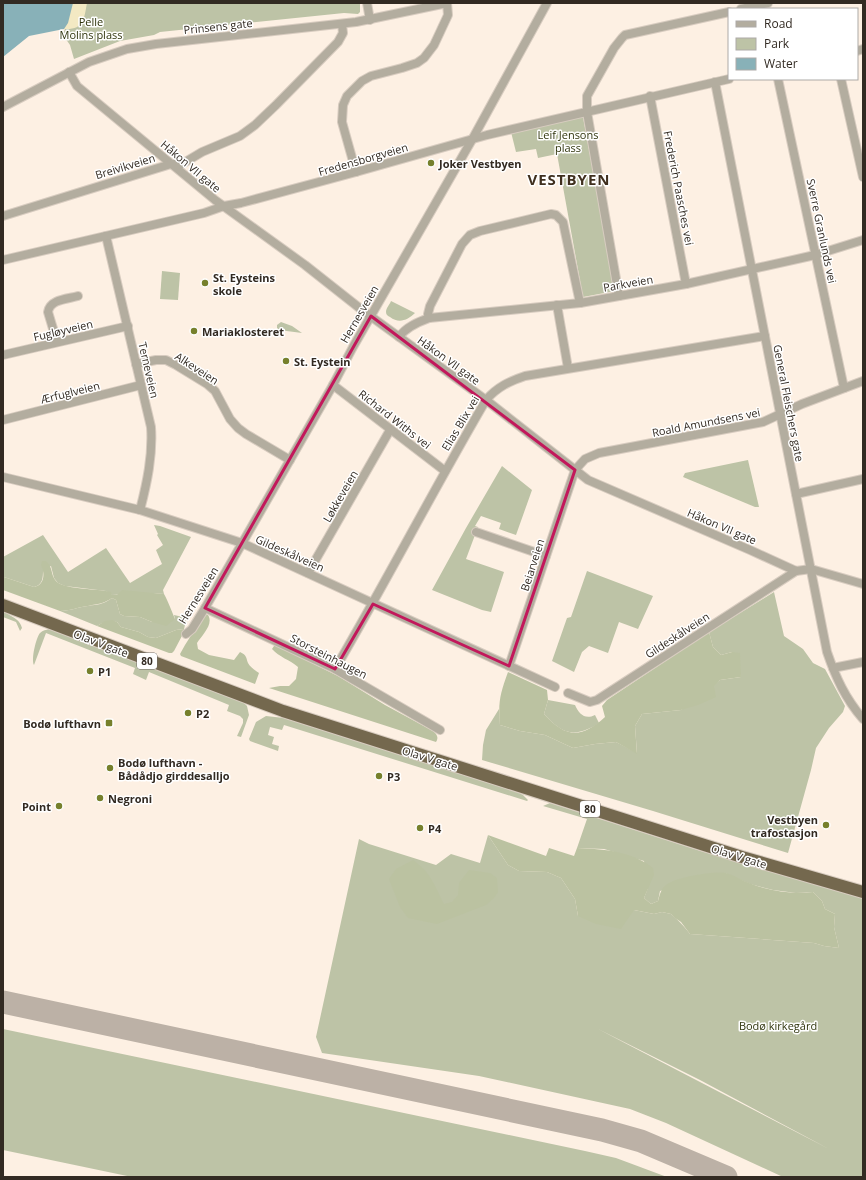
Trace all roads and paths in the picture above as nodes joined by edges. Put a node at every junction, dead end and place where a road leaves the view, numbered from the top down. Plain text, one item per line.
1 (367, 3) edge
2 (447, 3) edge
3 (547, 3) edge
4 (768, 3) edge
5 (746, 8) edge
6 (728, 12) edge
7 (370, 20) junction
8 (342, 24) junction
9 (69, 72) junction
10 (728, 79) edge
11 (778, 80) edge
12 (841, 80) edge
13 (715, 82) junction
14 (650, 96) junction
15 (3, 107) edge
16 (587, 112) junction
17 (473, 138) junction
18 (171, 164) junction
19 (356, 172) junction
20 (863, 177) edge
21 (224, 206) junction
22 (3, 216) edge
23 (106, 236) junction
24 (863, 240) edge
25 (816, 254) junction
26 (3, 260) edge
27 (751, 270) junction
28 (686, 284) junction
29 (78, 296) dead end
30 (619, 296) junction
31 (580, 303) junction
32 (557, 305) junction
33 (371, 316) junction
34 (429, 318) junction
35 (128, 326) junction
36 (765, 336) junction
37 (399, 337) junction
38 (56, 342) junction
39 (3, 355) edge
40 (136, 364) junction
41 (568, 368) junction
42 (863, 381) edge
43 (142, 385) junction
44 (333, 385) junction
45 (844, 388) junction
46 (486, 400) junction
47 (780, 415) junction
48 (3, 420) edge
49 (390, 430) junction
50 (290, 460) junction
51 (575, 470) junction
52 (445, 471) junction
53 (3, 477) edge
54 (863, 479) edge
55 (796, 494) junction
56 (140, 510) junction
57 (476, 532) dead end
58 (242, 543) junction
59 (546, 556) junction
60 (811, 569) junction
61 (796, 571) junction
62 (308, 573) junction
63 (863, 584) edge
64 (373, 604) junction
65 (3, 605) edge
66 (205, 608) junction
67 (186, 634) dead end
68 (863, 662) edge
69 (509, 666) junction
70 (833, 668) junction
71 (335, 669) junction
72 (555, 687) dead end
73 (568, 692) dead end
74 (863, 719) edge
75 (440, 730) dead end
76 (863, 892) edge

1 - 7 street
2 - 7 street, Prinsens gate
2 - 19 street
3 - 17 street, Hernesveien
4 - 5 street
6 - 16 street
7 - 8 street, Prinsens gate
8 - 9 street, Prinsens gate
8 - 18 street, Breivikveien
9 - 15 street, Prinsens gate
9 - 18 street, Håkon VII gate
10 - 13 street, Fredensborgveien
11 - 25 street, Sverre Granlunds vei
12 - 20 street
13 - 14 street, Fredensborgveien
13 - 27 street, General Fleischers gate
14 - 16 street, Fredensborgveien
14 - 28 street, Frederich Paasches vei
16 - 17 street, Fredensborgveien
16 - 30 street
17 - 19 street, Fredensborgveien
17 - 33 street, Hernesveien
18 - 21 street, Håkon VII gate
18 - 22 street, Breivikveien
19 - 21 street, Fredensborgveien
21 - 23 street, Fredensborgveien
21 - 33 street, Håkon VII gate
23 - 26 street, Fredensborgveien
23 - 35 street, Terneveien
24 - 25 street, Parkveien
25 - 27 street, Parkveien
25 - 45 street, Sverre Granlunds vei
27 - 28 street, Parkveien
27 - 36 street, General Fleischers gate
28 - 30 street, Parkveien
29 - 38 street
30 - 31 street, Parkveien
31 - 32 street, Parkveien
31 - 34 street
32 - 34 street, Parkveien
32 - 41 street
33 - 37 street, Håkon VII gate
33 - 44 street, Hernesveien
34 - 37 street, Parkveien
35 - 38 street, Fugløyveien
35 - 40 street, Terneveien
36 - 41 street, Elias Blix vei
36 - 47 street, General Fleischers gate
37 - 46 street, Håkon VII gate
38 - 39 street, Fugløyveien
40 - 43 street, Terneveien
40 - 50 street, Alkeveien
41 - 46 street, Elias Blix vei
42 - 45 street, Roald Amundsens vei
43 - 48 street, Ærfuglveien
43 - 56 street, Terneveien
44 - 49 street, Richard Withs vei
44 - 50 street, Hernesveien
45 - 47 street, Roald Amundsens vei
46 - 51 street, Håkon VII gate
46 - 52 street, Elias Blix vei
47 - 51 street, Roald Amundsens vei
47 - 55 street, General Fleischers gate
49 - 52 street, Richard Withs vei
49 - 62 street, Løkkeveien
50 - 58 street, Hernesveien
51 - 59 street, Beiarveien
51 - 61 street, Håkon VII gate
52 - 64 street, Elias Blix vei
53 - 56 street, Gildeskålveien
54 - 55 street
55 - 60 street, General Fleischers gate
56 - 58 street, Gildeskålveien
57 - 59 street
58 - 62 street, Gildeskålveien
58 - 66 street, Hernesveien
59 - 69 street, Beiarveien
60 - 61 street
60 - 63 street
60 - 70 street, General Fleischers gate
61 - 73 street, Gildeskålveien
62 - 64 street, Gildeskålveien
64 - 69 street, Gildeskålveien
64 - 71 street, Elias Blix vei
65 - 76 highway, Olav V gate / 80
66 - 67 street, Hernesveien
66 - 71 street, Storsteinhaugen
68 - 70 street
69 - 72 street, Gildeskålveien
70 - 74 street, General Fleischers gate
71 - 75 street, Storsteinhaugen

